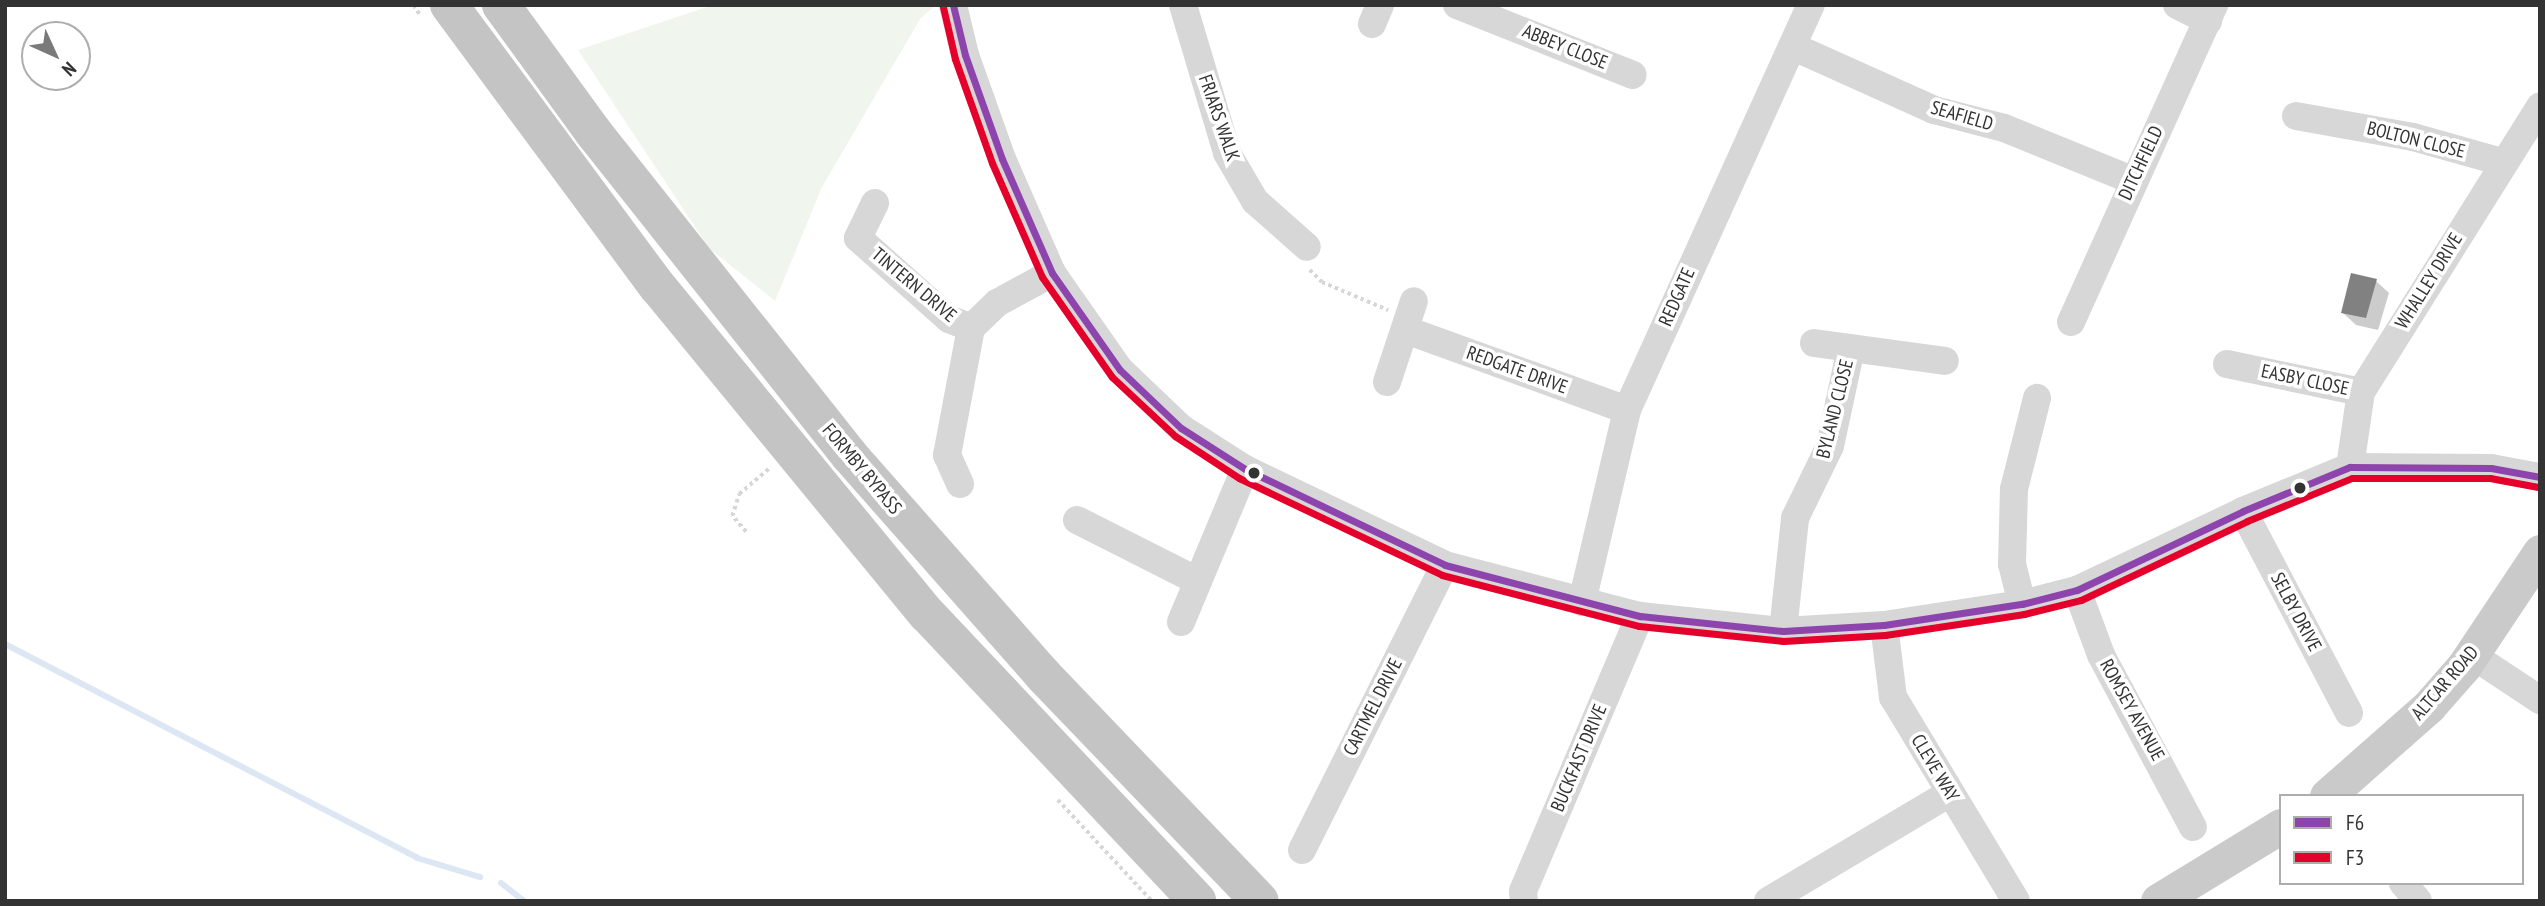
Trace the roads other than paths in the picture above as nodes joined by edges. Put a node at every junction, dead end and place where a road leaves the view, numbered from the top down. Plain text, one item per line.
1 (449, 5) edge
2 (501, 5) edge
3 (953, 5) edge
4 (1183, 5) edge
5 (1457, 5) edge
6 (1811, 5) edge
7 (2177, 5) edge
8 (2211, 13) edge
9 (1794, 47) junction
10 (1633, 75) dead end
11 (2540, 107) edge
12 (2297, 117) dead end
13 (2502, 162) junction
14 (2132, 180) junction
15 (875, 203) dead end
16 (1307, 247) road end
17 (1052, 273) junction
18 (2070, 322) dead end
19 (971, 328) junction
20 (1814, 342) dead end
21 (1851, 348) junction
22 (2243, 359) dead end
23 (1945, 361) dead end
24 (1387, 382) dead end
25 (2361, 392) junction
26 (2036, 398) dead end
27 (1627, 410) junction
28 (2350, 467) junction
29 (1245, 469) junction
30 (2540, 477) edge
31 (960, 484) dead end
32 (2243, 510) junction
33 (1077, 520) dead end
34 (2540, 552) edge
35 (1445, 565) junction
36 (1196, 580) junction
37 (2077, 590) junction
38 (1582, 602) junction
39 (2022, 604) junction
40 (1640, 616) junction
41 (1181, 622) dead end
42 (1884, 625) junction
43 (1783, 632) junction
44 (2472, 654) junction
45 (2540, 700) edge
46 (2349, 713) dead end
47 (1950, 793) junction
48 (2329, 794) edge
49 (2193, 827) dead end
50 (2279, 827) edge
51 (1301, 850) dead end
52 (2405, 885) edge
53 (1259, 900) edge
54 (1196, 901) edge
55 (1524, 901) edge
56 (1768, 901) edge
57 (2016, 901) edge
58 (2158, 901) edge
59 (2418, 901) edge

1 - 54 highway
2 - 53 highway, FORMBY BYPASS
3 - 17 street
4 - 16 street, FRIARS WALK
5 - 10 street, ABBEY CLOSE
6 - 9 street, REDGATE
7 - 8 street
8 - 14 street, DITCHFIELD
9 - 14 street, SEAFIELD
9 - 27 street, REDGATE
11 - 13 street, WHALLEY DRIVE
12 - 13 street, BOLTON CLOSE
13 - 25 street, WHALLEY DRIVE
14 - 18 street, DITCHFIELD
15 - 19 street, TINTERN DRIVE
17 - 19 street, TINTERN DRIVE
17 - 29 street
19 - 31 street, TINTERN DRIVE
20 - 21 street, BYLAND CLOSE
21 - 23 street, BYLAND CLOSE
21 - 43 street, BYLAND CLOSE
22 - 25 street, EASBY CLOSE
24 - 27 street, REDGATE DRIVE
25 - 28 street, WHALLEY DRIVE
26 - 39 street
27 - 38 street, REDGATE
28 - 30 street
28 - 32 street
29 - 35 street
29 - 36 street
32 - 37 street
32 - 46 street, SELBY DRIVE
33 - 36 street
34 - 44 main road, ALTCAR ROAD
35 - 38 street
35 - 51 street, CARTMEL DRIVE
36 - 41 street
37 - 39 street
37 - 49 street, ROMSEY AVENUE
38 - 40 street
39 - 42 street
40 - 43 street
40 - 55 street, BUCKFAST DRIVE
42 - 43 street
42 - 47 street, CLEVE WAY
44 - 45 street
44 - 48 main road, ALTCAR ROAD
47 - 56 street
47 - 57 street, CLEVE WAY
50 - 58 main road
52 - 59 street

